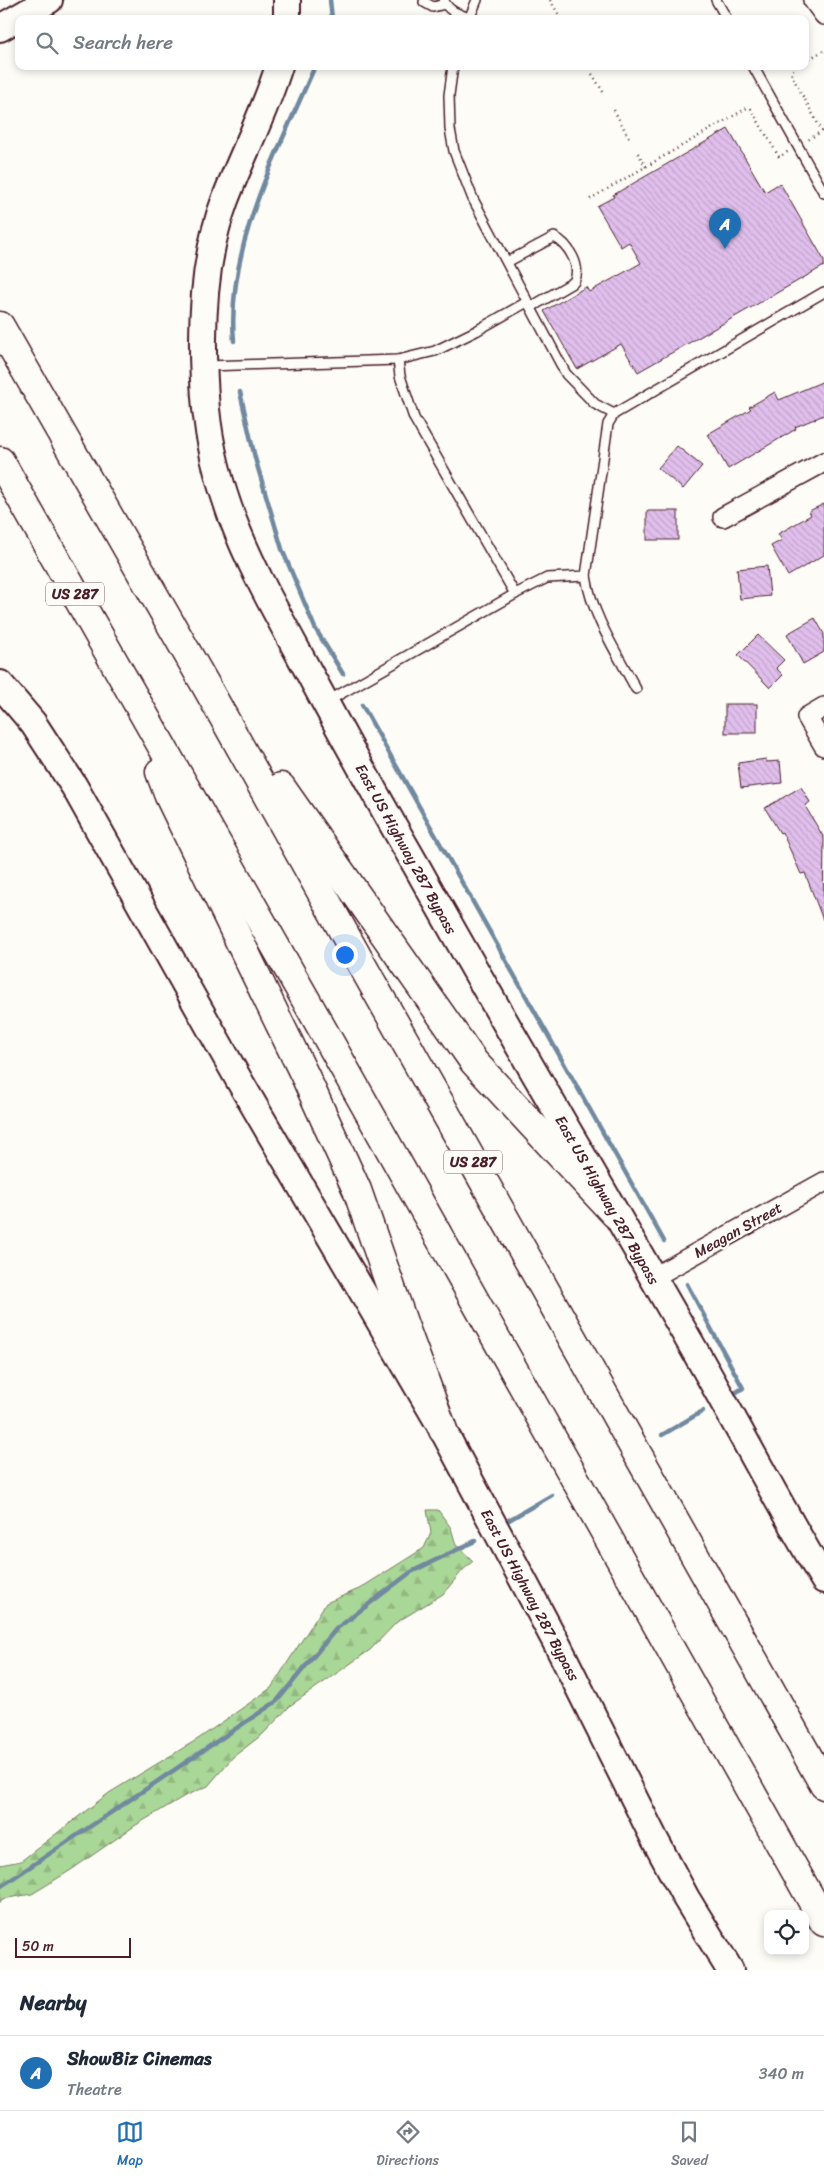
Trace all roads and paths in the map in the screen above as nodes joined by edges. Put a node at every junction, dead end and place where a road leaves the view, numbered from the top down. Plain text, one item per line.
1 (49, 0) edge
2 (287, 0) edge
3 (434, 0) edge
4 (477, 0) edge
5 (550, 0) edge
6 (716, 0) edge
7 (812, 0) edge
8 (424, 2) dead end
9 (444, 2) edge
10 (23, 15) edge
11 (287, 15) edge
12 (460, 15) edge
13 (470, 15) edge
14 (559, 15) dead end
15 (725, 15) edge
16 (824, 15) edge
17 (15, 19) edge
18 (0, 28) edge
19 (823, 51) edge
20 (809, 59) edge
21 (278, 70) edge
22 (452, 70) edge
23 (755, 70) edge
24 (793, 70) edge
25 (592, 74) dead end
26 (605, 95) dead end
27 (614, 110) dead end
28 (630, 138) dead end
29 (807, 141) dead end
30 (790, 151) dead end
31 (638, 153) dead end
32 (646, 167) junction
33 (824, 193) edge
34 (590, 199) dead end
35 (507, 262) junction
36 (824, 292) edge
37 (529, 305) junction
38 (0, 326) edge
39 (398, 360) junction
40 (203, 366) junction
41 (614, 414) junction
42 (0, 461) edge
43 (824, 462) edge
44 (723, 517) dead end
45 (122, 538) junction
46 (586, 576) junction
47 (514, 594) junction
48 (0, 684) edge
49 (636, 689) dead end
50 (326, 703) junction
51 (824, 707) edge
52 (151, 727) junction
53 (824, 746) edge
54 (824, 1182) edge
55 (615, 1214) junction
56 (652, 1278) junction
57 (443, 1430) junction
58 (824, 1580) edge
59 (824, 1785) edge
60 (824, 1922) edge
61 (730, 1970) edge

1 - 10 main road
2 - 11 main road
3 - 9 lane
4 - 13 lane
5 - 14 path
6 - 15 lane
7 - 16 street
8 - 9 lane
9 - 12 lane
17 - 18 main road
19 - 20 path
21 - 40 main road, East US Highway 287 Bypass
22 - 35 lane
23 - 33 lane
24 - 29 path
25 - 26 path
27 - 28 path
30 - 32 path
31 - 32 path
32 - 34 path
35 - 37 lane
35 - 37 lane
36 - 41 lane
37 - 39 lane
37 - 41 lane
38 - 45 highway, US 287
39 - 40 lane
39 - 47 lane
40 - 50 main road, East US Highway 287 Bypass
41 - 46 lane
42 - 52 highway, US 287
43 - 44 street
45 - 55 highway
45 - 59 highway, US 287
46 - 47 lane
46 - 49 lane
47 - 50 lane
48 - 57 main road, East US Highway 287 Bypass
50 - 55 main road, East US Highway 287 Bypass
51 - 53 street
52 - 57 highway
52 - 60 highway, US 287
54 - 56 street, Meagan Street
55 - 56 main road, East US Highway 287 Bypass
56 - 58 main road, East US Highway 287 Bypass
57 - 61 main road, East US Highway 287 Bypass

